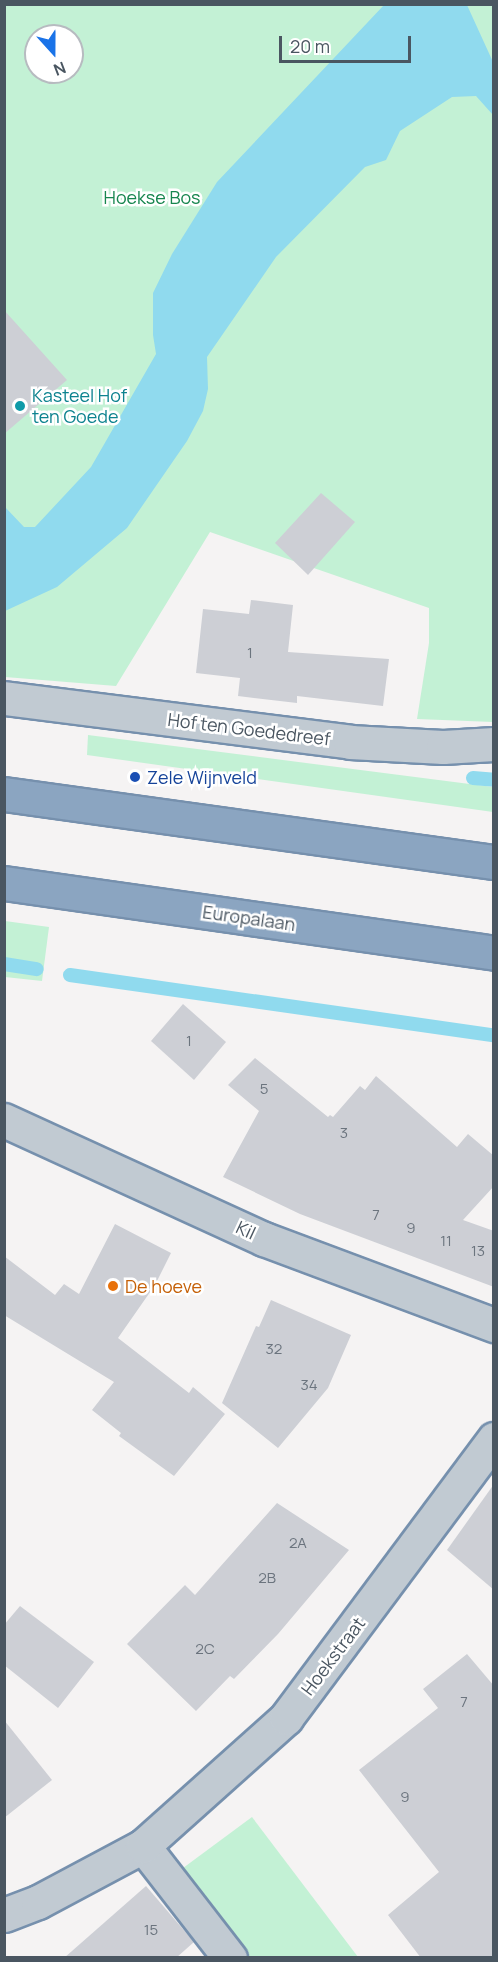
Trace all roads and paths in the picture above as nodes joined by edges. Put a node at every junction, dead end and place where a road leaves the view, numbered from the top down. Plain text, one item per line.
1 (4, 698) edge
2 (494, 744) edge
3 (4, 794) edge
4 (494, 862) edge
5 (4, 883) edge
6 (494, 953) edge
7 (4, 1120) edge
8 (494, 1324) edge
9 (494, 1439) edge
10 (143, 1846) junction
11 (4, 1915) edge
12 (230, 1958) edge

1 - 2 street, Hof ten Goededreef
3 - 4 highway
5 - 6 highway, Europalaan
7 - 8 street, Kil
9 - 10 street, Hoekstraat
10 - 11 street, Hoekstraat
10 - 12 street

